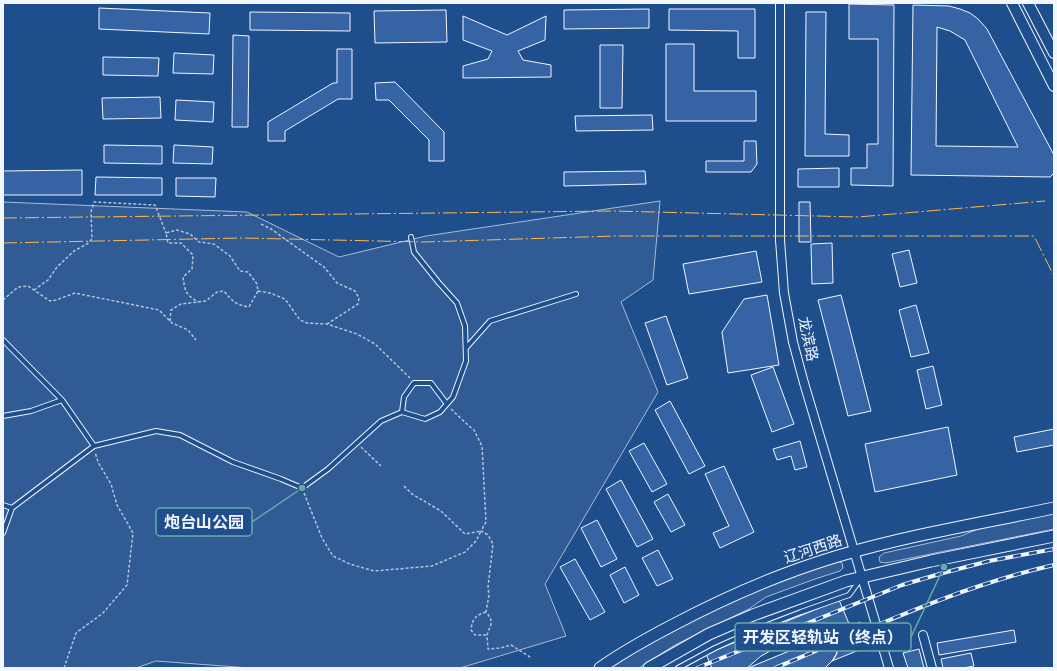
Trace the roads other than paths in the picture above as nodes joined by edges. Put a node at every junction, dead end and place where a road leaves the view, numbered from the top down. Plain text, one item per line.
1 (780, 3) edge
2 (1012, 3) edge
3 (1028, 3) edge
4 (1054, 53) edge
5 (1054, 86) edge
6 (411, 236) dead end
7 (576, 294) dead end
8 (3, 340) edge
9 (466, 348) junction
10 (62, 400) junction
11 (447, 404) junction
12 (402, 412) junction
13 (3, 416) edge
14 (94, 446) junction
15 (3, 505) edge
16 (12, 508) junction
17 (1054, 508) edge
18 (3, 533) edge
19 (1054, 536) edge
20 (854, 552) junction
21 (862, 577) junction
22 (923, 635) dead end
23 (600, 668) edge
24 (649, 668) edge
25 (678, 668) edge
26 (889, 668) edge
27 (932, 668) edge

1 - 20 street, 龙滨路
2 - 5 street
3 - 4 street
6 - 9 lane
7 - 9 lane
8 - 10 lane
9 - 11 lane
10 - 13 lane
10 - 14 lane
11 - 12 lane
11 - 12 lane
12 - 14 lane
14 - 16 lane
15 - 16 lane
16 - 18 lane
17 - 20 main road, 辽河西路
19 - 21 main road
20 - 21 street, 龙滨路
20 - 23 main road, 辽河西路
21 - 24 main road
21 - 25 lane
21 - 26 street, 龙滨路
22 - 27 street

